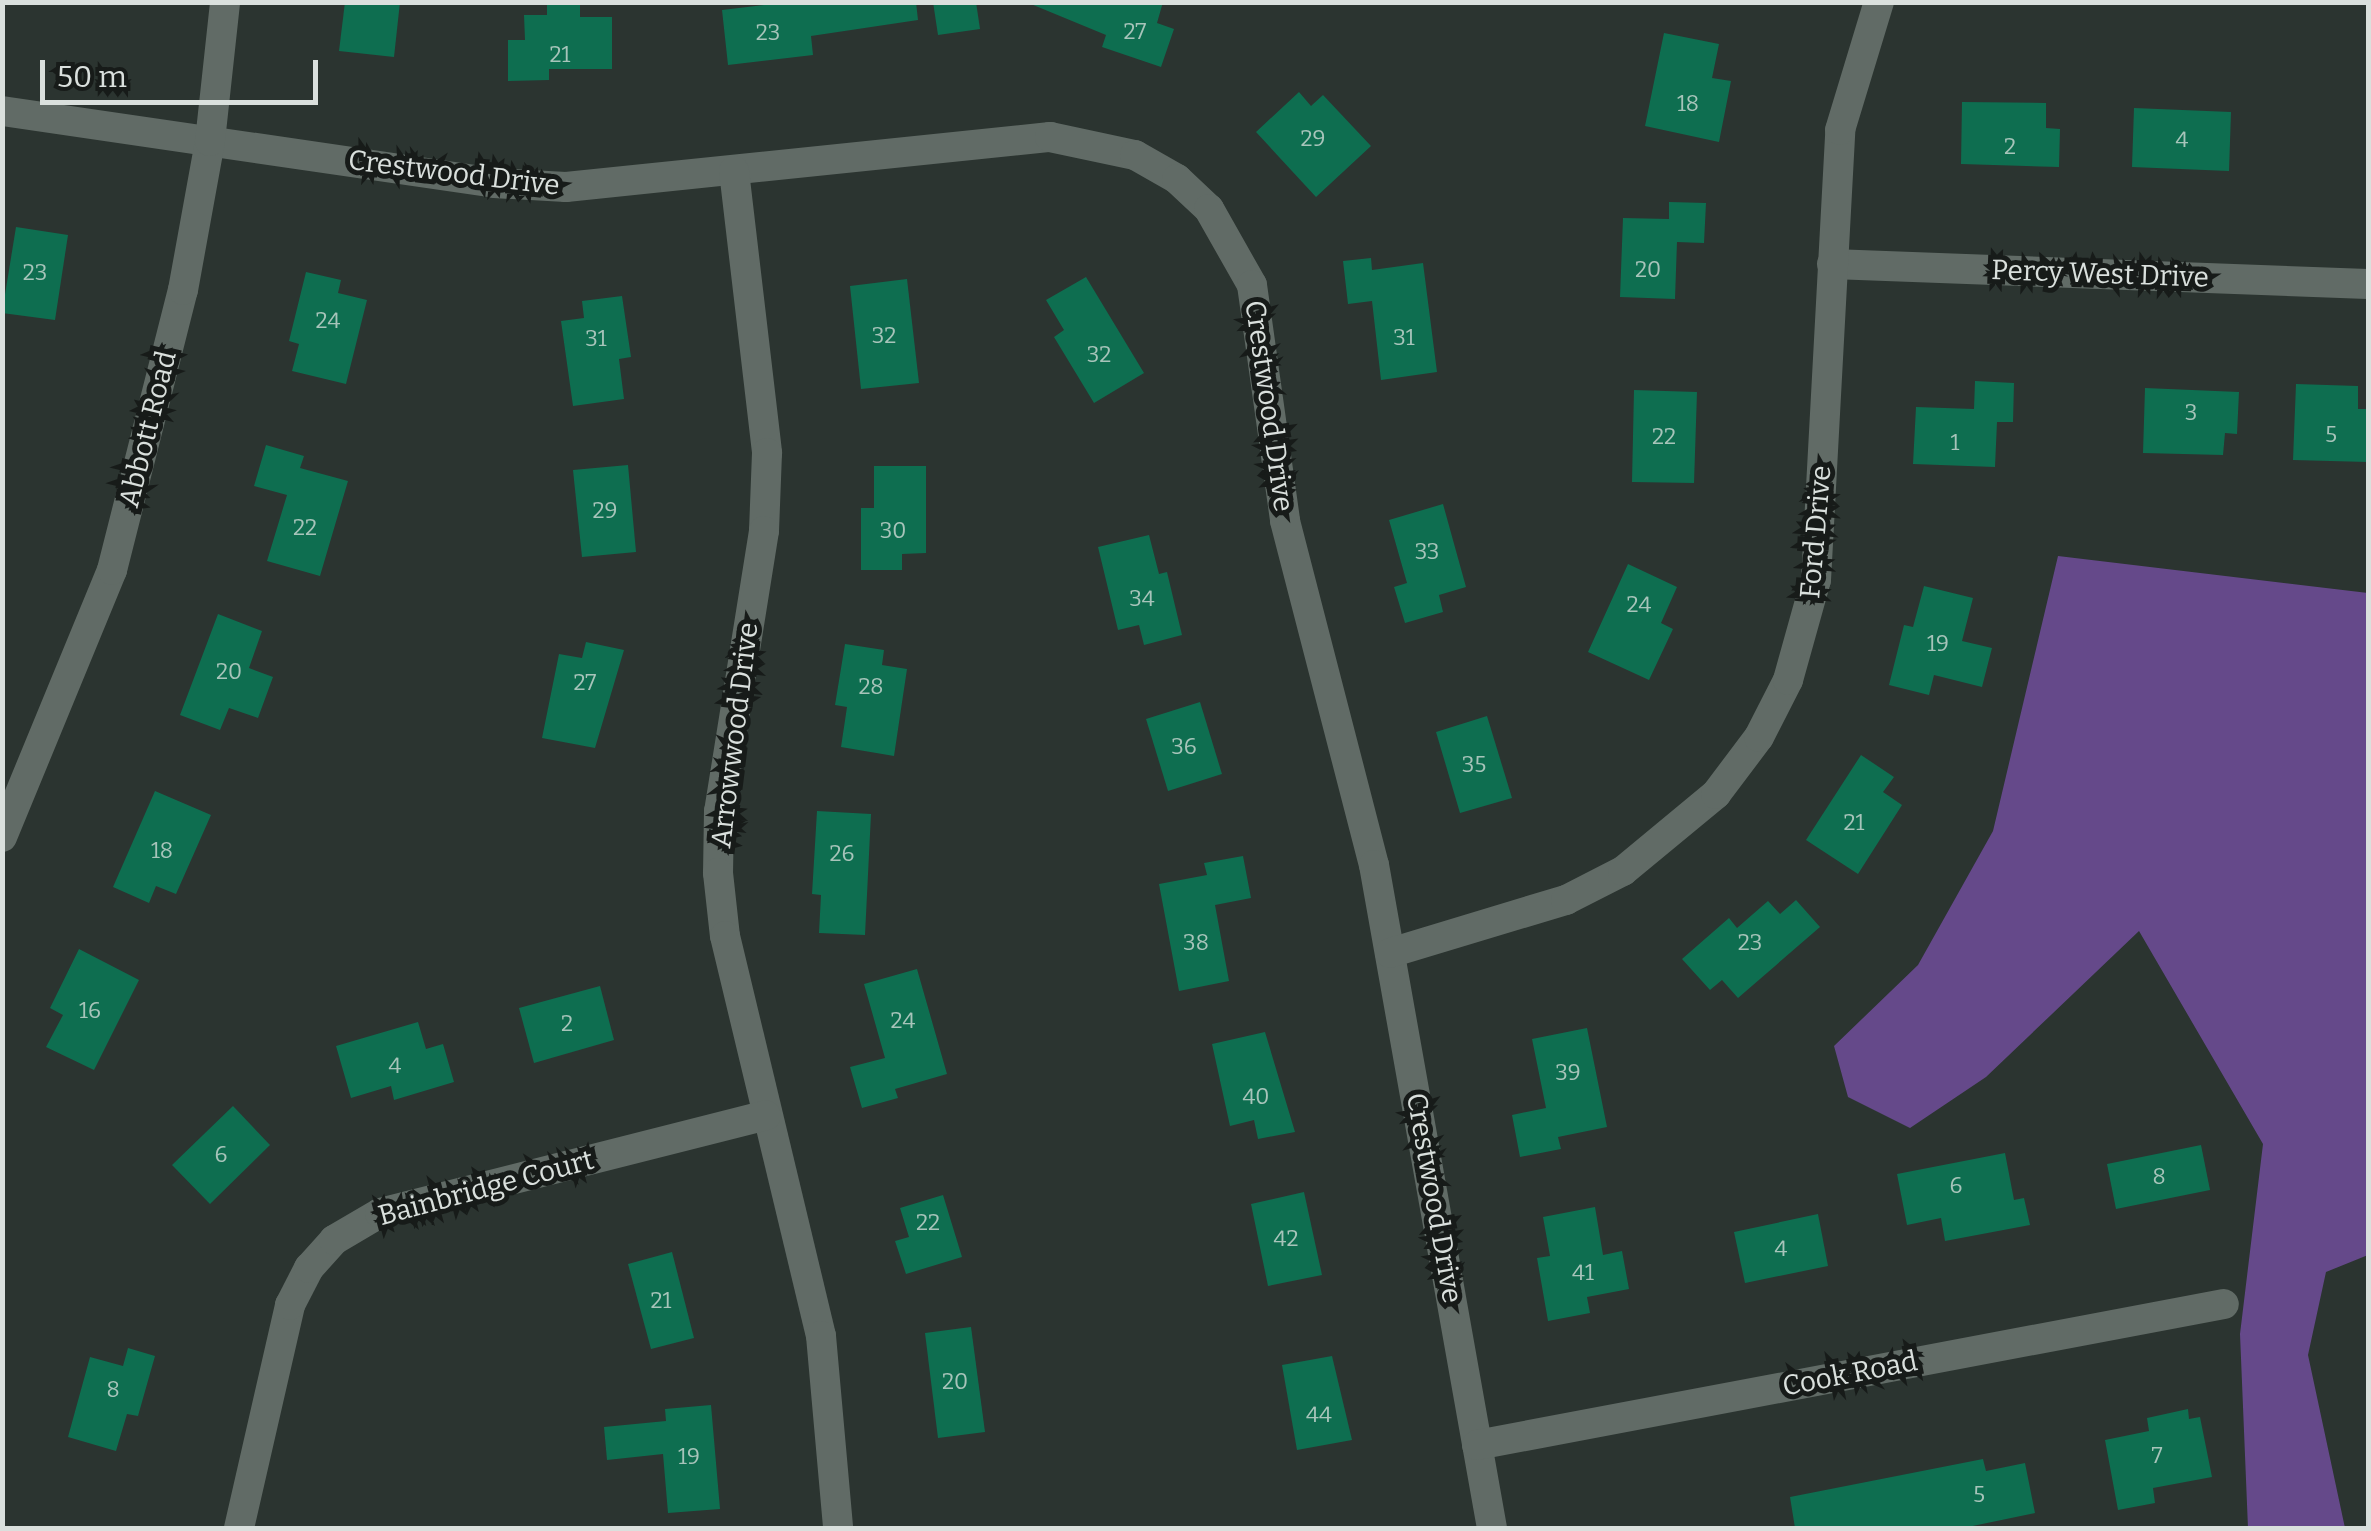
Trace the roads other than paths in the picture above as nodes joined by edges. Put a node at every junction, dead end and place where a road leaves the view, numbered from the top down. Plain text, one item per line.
1 (225, 2) edge
2 (1878, 2) edge
3 (2, 111) edge
4 (210, 142) junction
5 (734, 171) junction
6 (1832, 264) junction
7 (2368, 284) edge
8 (2, 837) edge
9 (1390, 954) junction
10 (766, 1115) junction
11 (2224, 1304) dead end
12 (1477, 1444) junction
13 (239, 1528) edge
14 (838, 1528) edge
15 (1492, 1528) edge

1 - 4 street, Abbott Road
2 - 6 street, Ford Drive
3 - 4 street, Crestwood Drive
4 - 5 street, Crestwood Drive
4 - 8 street, Abbott Road
5 - 9 street, Crestwood Drive
5 - 10 street, Arrowwood Drive
6 - 7 street, Percy West Drive
6 - 9 street, Ford Drive
9 - 12 street, Crestwood Drive
10 - 13 street, Bainbridge Court
10 - 14 street, Arrowwood Drive
11 - 12 street, Cook Road
12 - 15 street, Crestwood Drive

